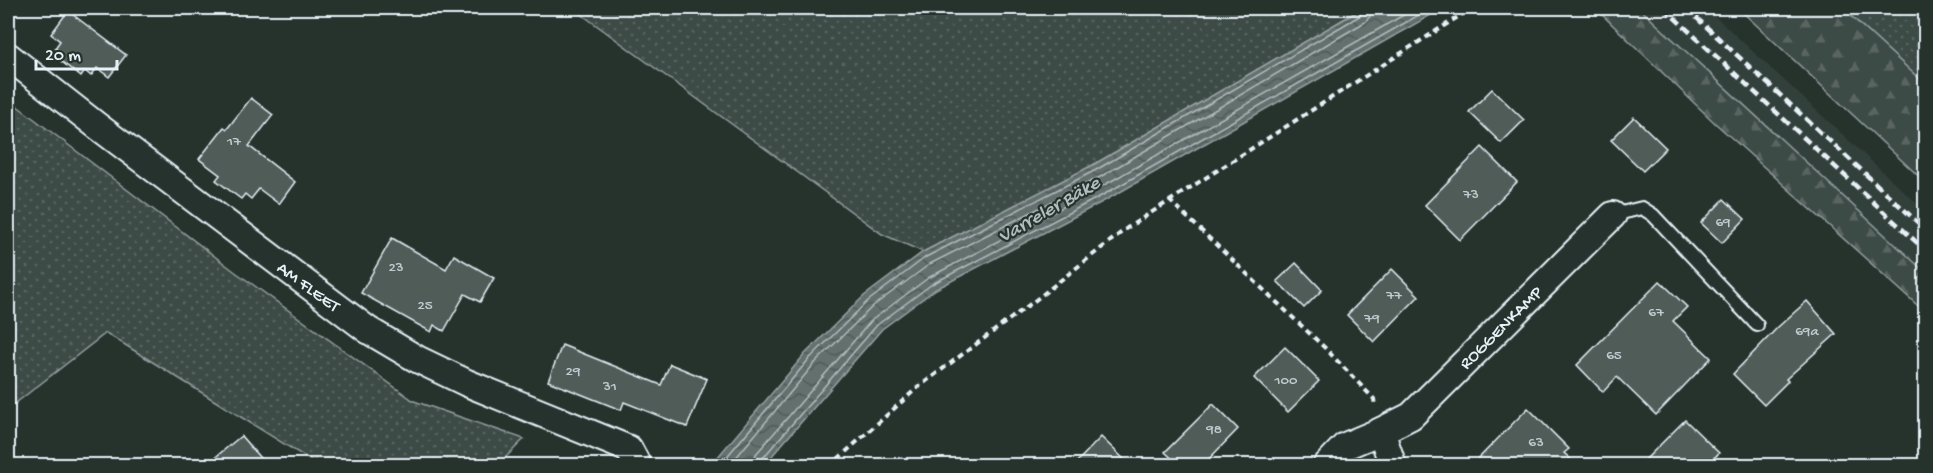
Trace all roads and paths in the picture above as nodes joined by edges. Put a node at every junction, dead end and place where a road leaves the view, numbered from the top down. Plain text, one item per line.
1 (1472, 8) edge
2 (8, 56) edge
3 (1169, 200) junction
4 (1612, 215) joint
5 (1757, 325) dead end
6 (1381, 431) junction
7 (638, 465) edge
8 (830, 465) edge
9 (1326, 465) edge
10 (1393, 465) edge

1 - 3 path
2 - 7 street, AM FLEET
3 - 6 path
3 - 8 path
4 - 5 lane
4 - 6 street, ROGGENKAMP
6 - 9 street, ROGGENKAMP
6 - 10 street

